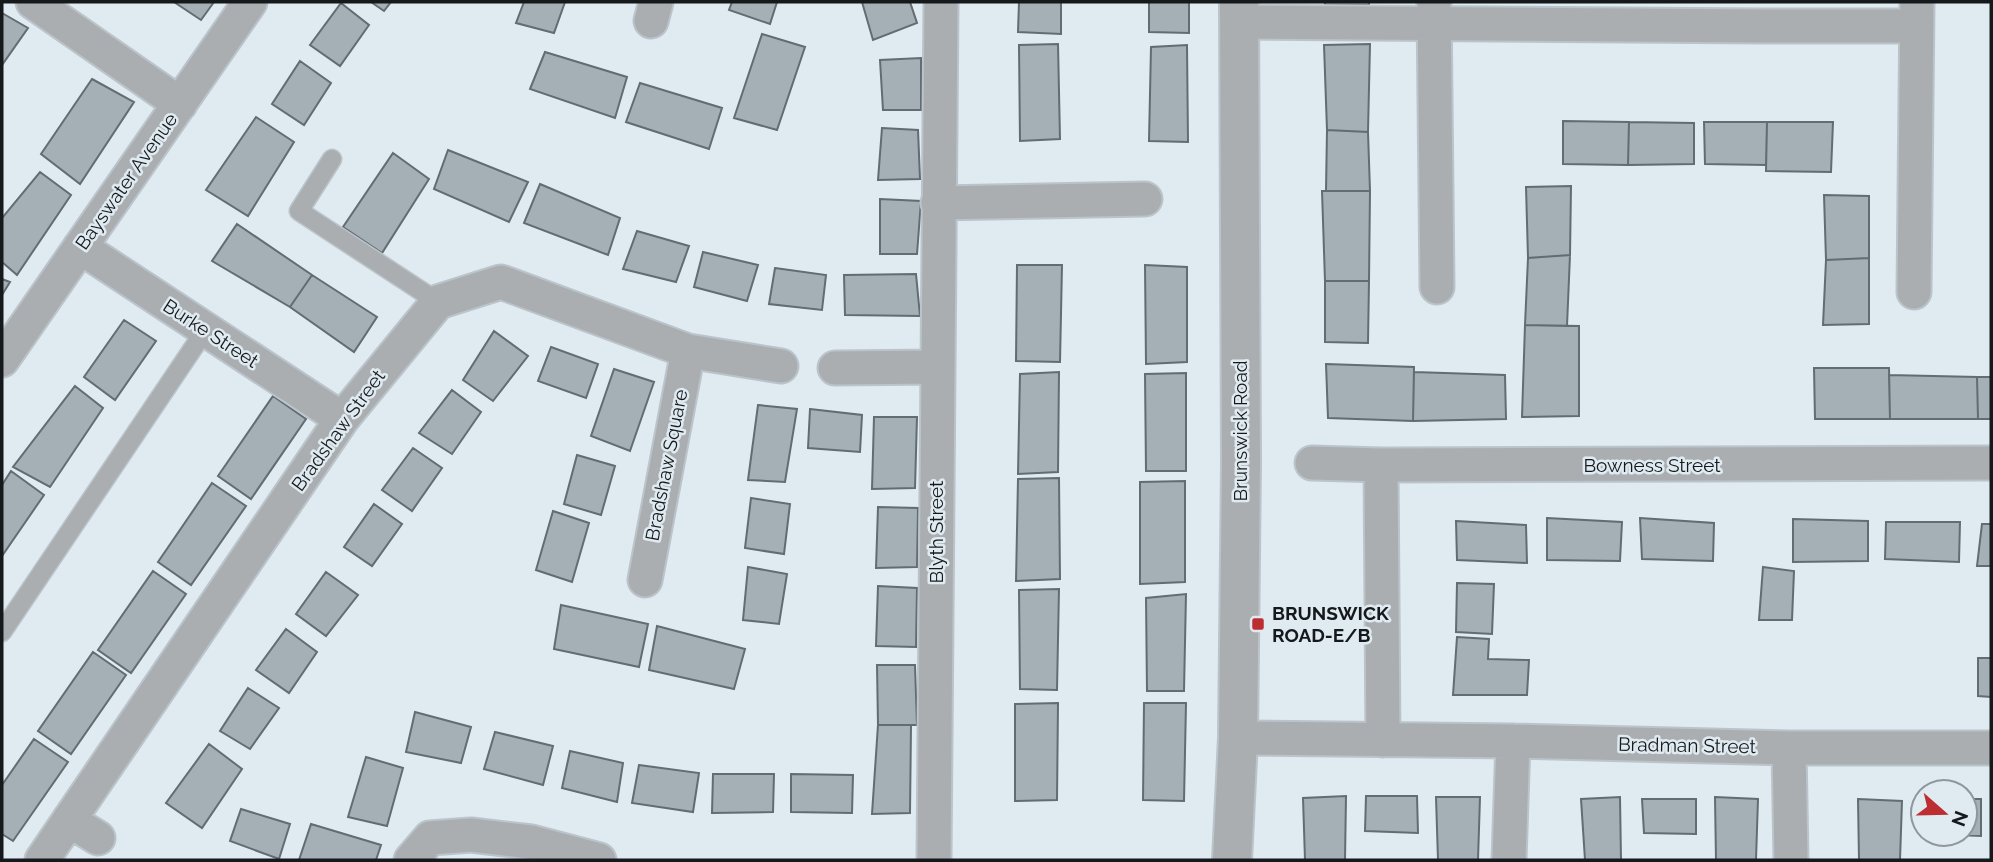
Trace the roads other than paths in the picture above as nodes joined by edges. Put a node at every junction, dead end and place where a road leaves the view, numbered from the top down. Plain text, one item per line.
1 (33, 2) edge
2 (250, 2) edge
3 (941, 2) edge
4 (1239, 12) edge
5 (1434, 13) edge
6 (1764, 14) edge
7 (1916, 14) edge
8 (180, 104) junction
9 (332, 159) dead end
10 (1145, 199) dead end
11 (938, 203) junction
12 (80, 247) junction
13 (1437, 287) dead end
14 (1914, 292) dead end
15 (438, 302) junction
16 (206, 329) junction
17 (688, 351) junction
18 (2, 360) edge
19 (781, 366) dead end
20 (937, 367) junction
21 (835, 368) dead end
22 (342, 419) junction
23 (1312, 463) dead end
24 (1991, 463) edge
25 (1381, 466) junction
26 (645, 580) dead end
27 (2, 632) edge
28 (1238, 738) junction
29 (1383, 740) junction
30 (1513, 741) junction
31 (1789, 748) junction
32 (1991, 748) edge
33 (69, 820) junction
34 (98, 838) dead end
35 (530, 851) edge
36 (42, 860) edge
37 (411, 860) edge
38 (599, 860) edge
39 (934, 860) edge
40 (1232, 860) edge
41 (1510, 860) edge
42 (1791, 860) edge

1 - 8 street
2 - 8 street, Bayswater Avenue
3 - 11 street, Blyth Street
4 - 5 street
4 - 28 street, Brunswick Road
5 - 6 street
5 - 13 street
6 - 7 street
7 - 14 street
8 - 12 street, Bayswater Avenue
9 - 15 lane
10 - 11 street
11 - 20 street, Blyth Street
12 - 16 street, Burke Street
12 - 18 street, Bayswater Avenue
15 - 17 street
15 - 22 street, Bradshaw Street
16 - 22 street, Burke Street
16 - 27 lane
17 - 19 street
17 - 26 street, Bradshaw Square
20 - 21 street
20 - 39 street, Blyth Street
22 - 33 street, Bradshaw Street
23 - 25 street, Bowness Street
24 - 25 street, Bowness Street
25 - 29 street
28 - 29 street, Bradman Street
28 - 40 street, Brunswick Road
29 - 30 street, Bradman Street
30 - 31 street, Bradman Street
30 - 41 street
31 - 32 street, Bradman Street
31 - 42 street
33 - 34 street
33 - 36 street, Bradshaw Street
35 - 37 street
35 - 38 street

